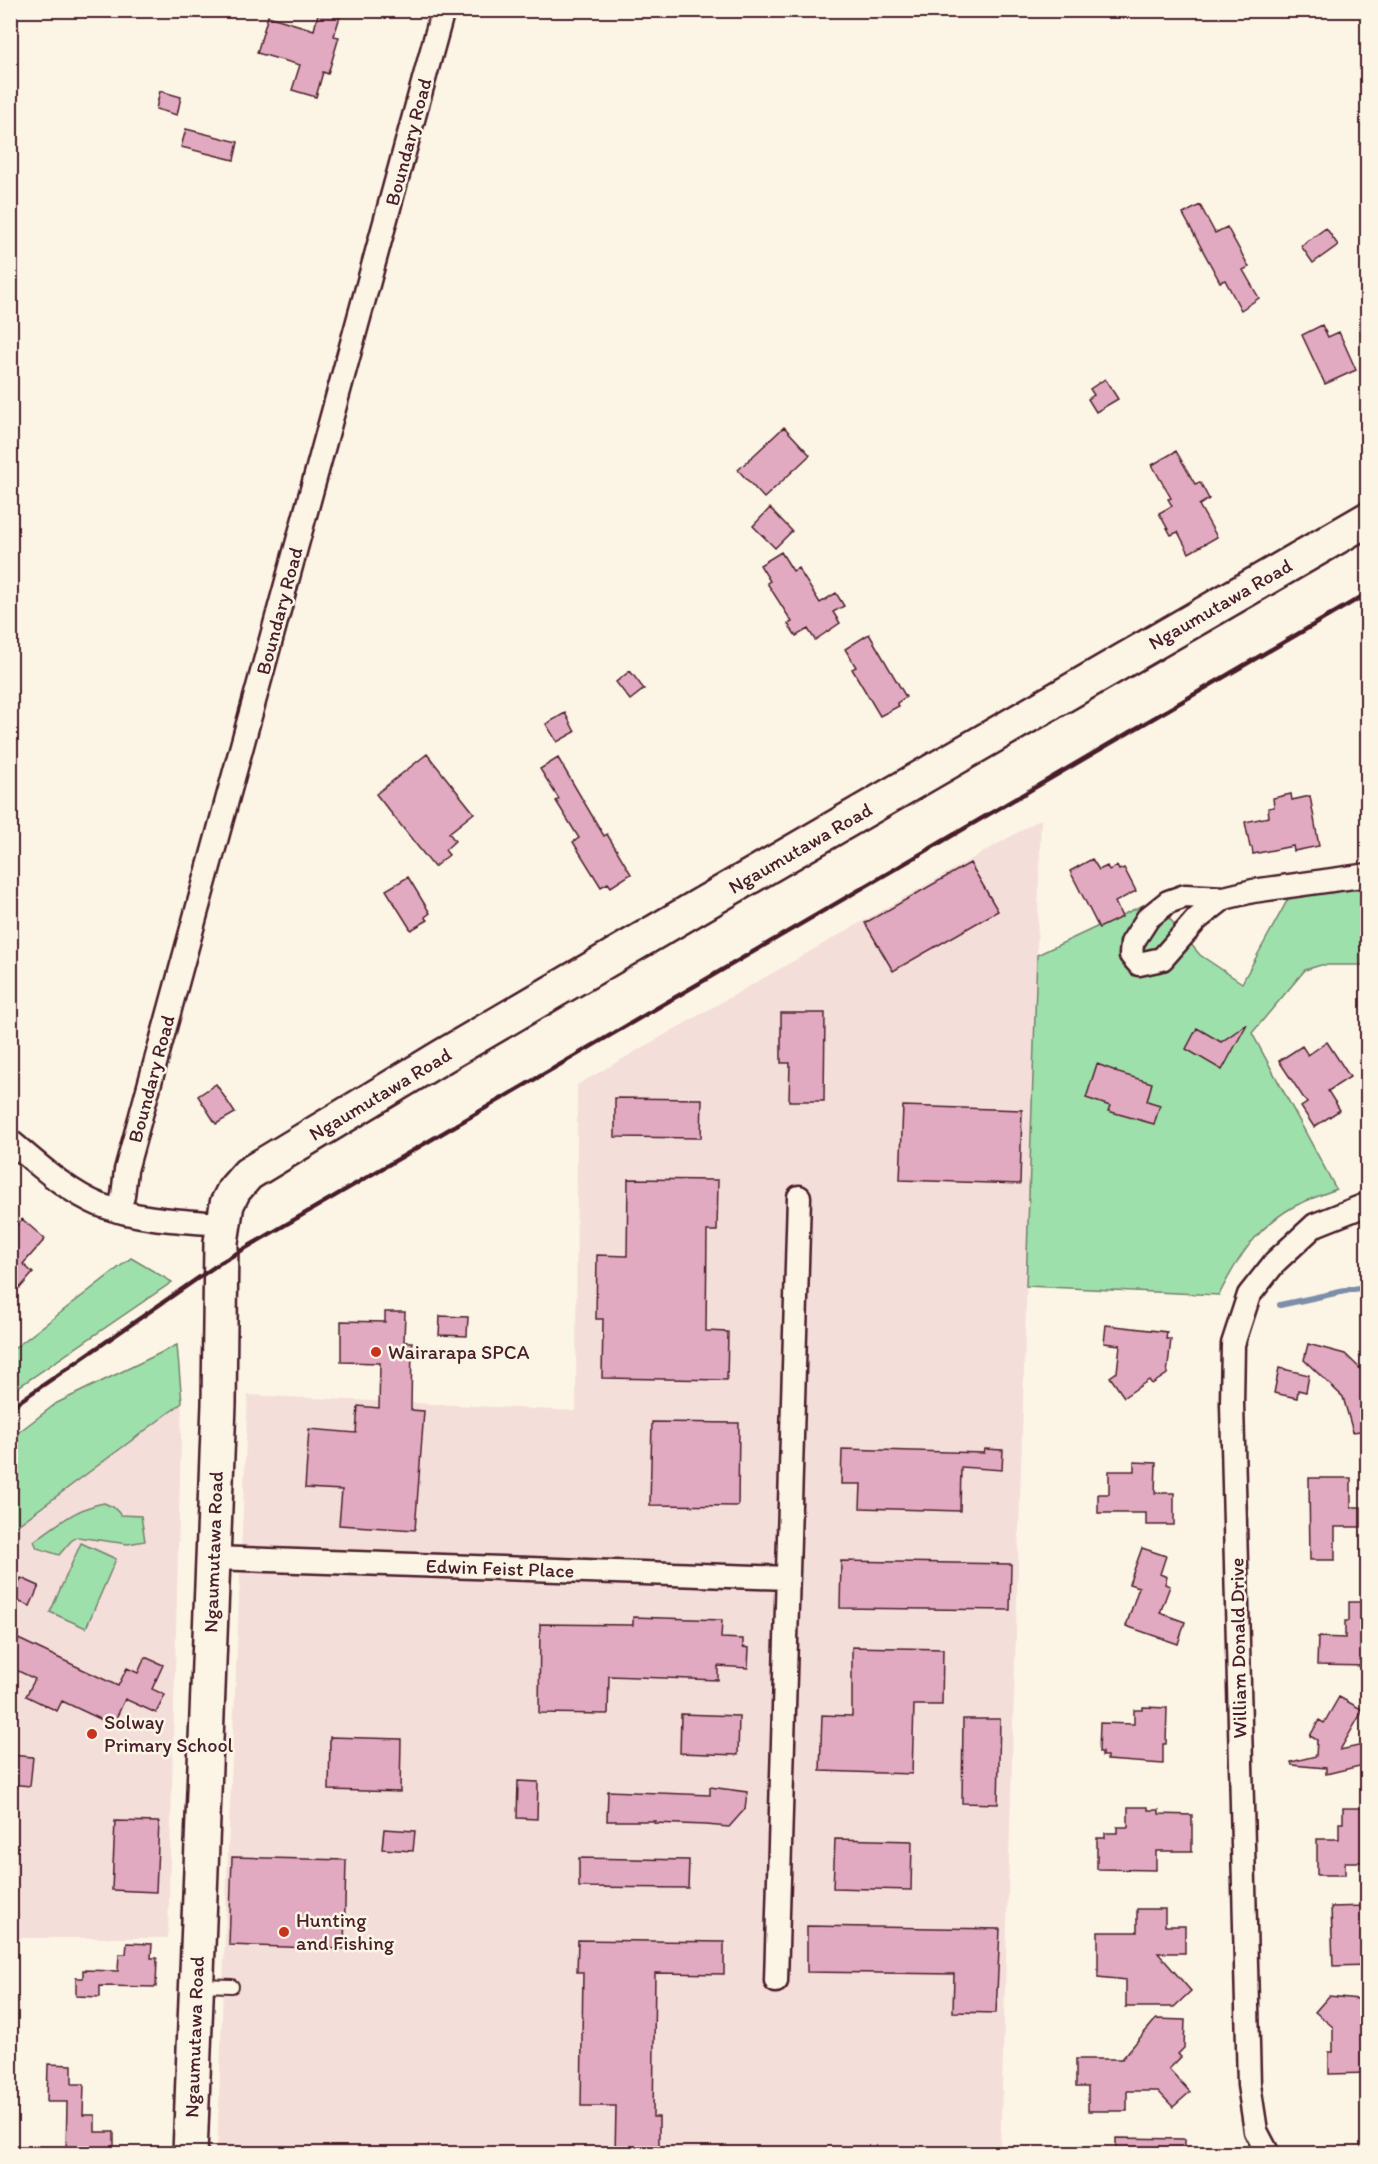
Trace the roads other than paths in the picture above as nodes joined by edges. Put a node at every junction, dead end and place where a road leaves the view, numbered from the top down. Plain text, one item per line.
1 (444, 10) edge
2 (1368, 519) edge
3 (1368, 875) edge
4 (1224, 898) dead end
5 (10, 1141) edge
6 (799, 1197) dead end
7 (1368, 1204) edge
8 (118, 1211) junction
9 (223, 1224) junction
10 (213, 1558) junction
11 (788, 1578) junction
12 (776, 1982) dead end
13 (196, 1984) junction
14 (232, 1986) dead end
15 (190, 2154) edge
16 (1269, 2154) edge

1 - 8 street, Boundary Road
2 - 9 main road, Ngaumutawa Road
3 - 4 street
5 - 8 street
6 - 11 street
7 - 16 street, William Donald Drive
8 - 9 street
9 - 10 main road, Ngaumutawa Road
10 - 11 street, Edwin Feist Place
10 - 13 main road, Ngaumutawa Road
11 - 12 street
13 - 14 lane
13 - 15 main road, Ngaumutawa Road

